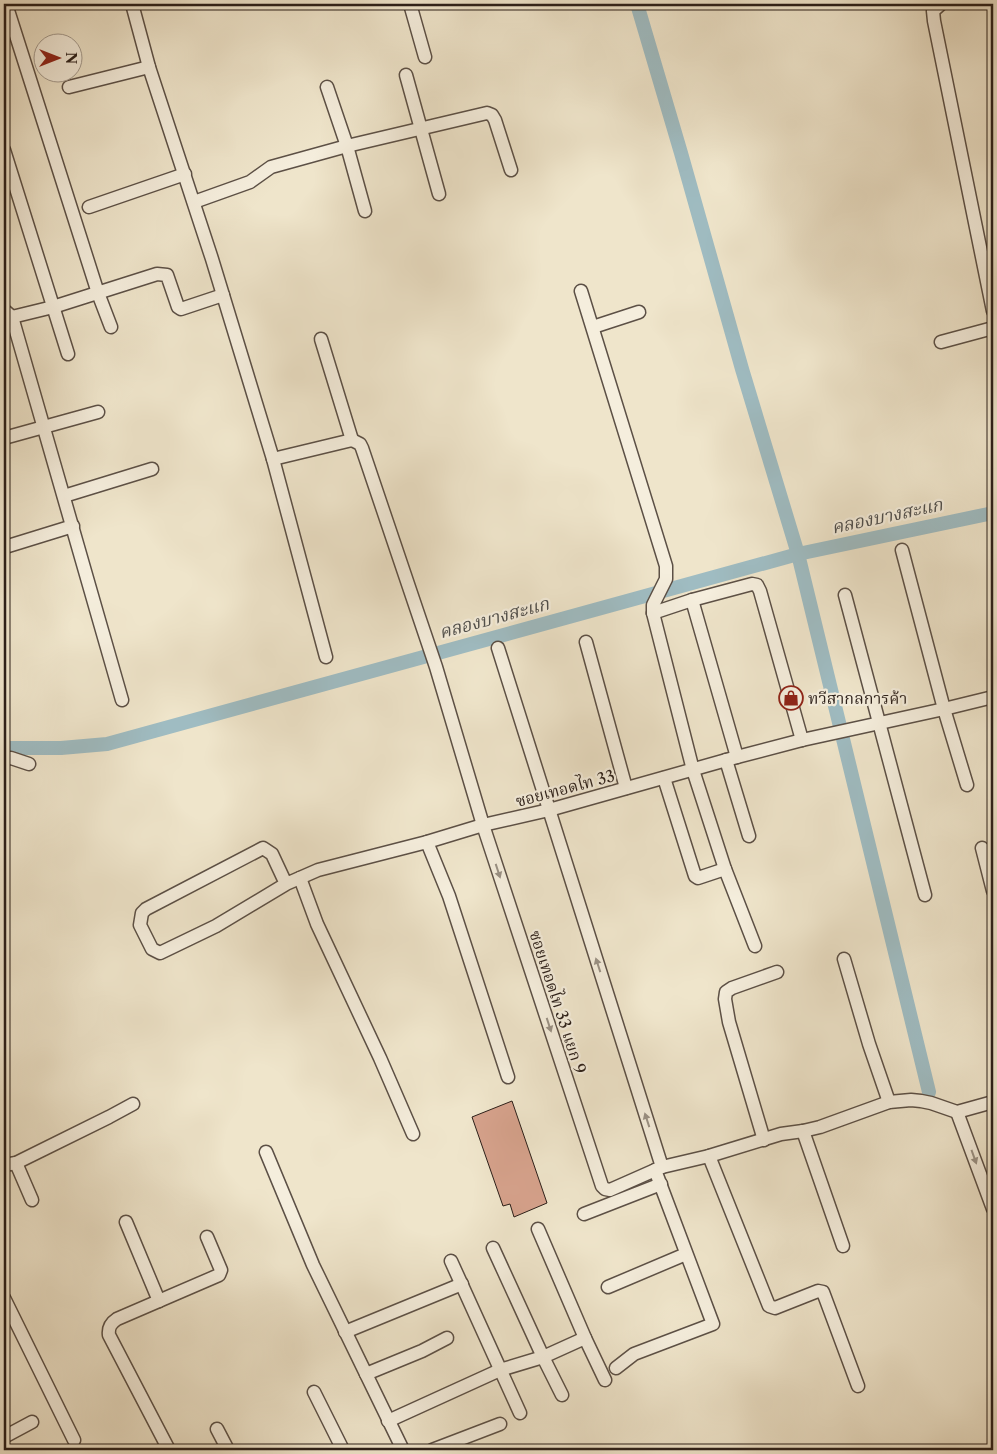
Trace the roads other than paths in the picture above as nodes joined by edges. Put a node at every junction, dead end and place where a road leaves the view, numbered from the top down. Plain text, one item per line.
1 (6, 4) edge
2 (132, 4) edge
3 (410, 4) edge
4 (941, 4) edge
5 (425, 57) dead end
6 (149, 67) junction
7 (406, 75) dead end
8 (69, 87) dead end
9 (327, 87) dead end
10 (420, 129) junction
11 (347, 146) junction
12 (4, 150) edge
13 (511, 170) dead end
14 (185, 174) junction
15 (439, 194) dead end
16 (194, 202) junction
17 (89, 207) dead end
18 (365, 210) dead end
19 (581, 291) dead end
20 (98, 292) junction
21 (223, 295) junction
22 (53, 307) junction
23 (993, 311) edge
24 (639, 312) dead end
25 (8, 314) edge
26 (593, 327) junction
27 (111, 328) dead end
28 (993, 328) edge
29 (321, 339) dead end
30 (941, 342) dead end
31 (68, 354) dead end
32 (98, 412) dead end
33 (44, 426) junction
34 (4, 438) edge
35 (352, 440) junction
36 (273, 459) junction
37 (152, 469) dead end
38 (64, 496) junction
39 (73, 526) junction
40 (5, 547) edge
41 (902, 550) dead end
42 (845, 595) dead end
43 (692, 600) junction
44 (653, 609) junction
45 (586, 642) dead end
46 (498, 648) dead end
47 (326, 657) dead end
48 (993, 697) edge
49 (122, 700) dead end
50 (944, 709) junction
51 (878, 723) junction
52 (802, 740) junction
53 (4, 759) edge
54 (731, 759) junction
55 (29, 764) dead end
56 (693, 770) junction
57 (664, 778) junction
58 (967, 785) dead end
59 (626, 788) junction
60 (549, 810) junction
61 (483, 825) junction
62 (749, 836) dead end
63 (427, 842) junction
64 (982, 848) dead end
65 (725, 869) junction
66 (300, 878) junction
67 (286, 884) junction
68 (993, 891) edge
69 (925, 895) dead end
70 (755, 946) dead end
71 (844, 959) dead end
72 (777, 972) dead end
73 (508, 1077) dead end
74 (889, 1102) junction
75 (993, 1102) edge
76 (133, 1104) dead end
77 (957, 1112) junction
78 (803, 1131) junction
79 (412, 1134) dead end
80 (764, 1140) junction
81 (266, 1152) dead end
82 (709, 1156) junction
83 (10, 1164) edge
84 (659, 1168) junction
85 (661, 1184) junction
86 (32, 1200) dead end
87 (993, 1209) edge
88 (584, 1214) dead end
89 (126, 1222) dead end
90 (538, 1229) dead end
91 (207, 1237) dead end
92 (843, 1246) dead end
93 (493, 1248) dead end
94 (686, 1254) junction
95 (451, 1260) dead end
96 (462, 1284) junction
97 (608, 1287) dead end
98 (4, 1298) edge
99 (159, 1301) junction
100 (345, 1332) junction
101 (447, 1338) dead end
102 (585, 1338) junction
103 (543, 1357) junction
104 (616, 1368) dead end
105 (500, 1370) junction
106 (366, 1374) junction
107 (605, 1380) dead end
108 (858, 1386) dead end
109 (314, 1392) dead end
110 (562, 1395) dead end
111 (520, 1413) dead end
112 (388, 1420) junction
113 (32, 1422) dead end
114 (500, 1424) dead end
115 (217, 1429) dead end
116 (4, 1436) edge
117 (74, 1440) dead end
118 (169, 1450) edge
119 (228, 1450) edge
120 (343, 1450) edge
121 (403, 1450) edge
122 (432, 1450) edge

1 - 20 street
2 - 6 street
3 - 5 street
4 - 23 street
6 - 8 street
6 - 14 street
7 - 10 street
9 - 11 street
10 - 11 street
10 - 13 street
10 - 15 street
11 - 16 street
11 - 18 street
12 - 22 street
14 - 16 street
14 - 17 street
16 - 21 street
19 - 26 street
20 - 21 street
20 - 22 street
20 - 27 street
21 - 36 street
22 - 25 street
22 - 31 street
24 - 26 street
25 - 33 street
26 - 44 street
28 - 30 street
29 - 35 street, ซอยเทอดไท 33 แยก 9
32 - 33 street
33 - 34 street
33 - 38 street
35 - 36 street
35 - 61 street, ซอยเทอดไท 33 แยก 9
36 - 47 street
37 - 38 street
38 - 39 street
39 - 40 street
39 - 49 street
41 - 50 street
42 - 51 street
43 - 44 street
43 - 52 street
43 - 54 street
44 - 56 street
45 - 59 street
46 - 60 street
48 - 50 street, ซอยเทอดไท 33
50 - 51 street, ซอยเทอดไท 33
50 - 58 street
51 - 52 street, ซอยเทอดไท 33
51 - 69 street
52 - 54 street, ซอยเทอดไท 33
53 - 55 street
54 - 56 street, ซอยเทอดไท 33
54 - 62 street
56 - 57 street, ซอยเทอดไท 33
56 - 65 street
57 - 59 street, ซอยเทอดไท 33
57 - 65 street
59 - 60 street, ซอยเทอดไท 33
60 - 61 street, ซอยเทอดไท 33
84 -> 60 street
61 - 63 street, ซอยเทอดไท 33
61 -> 84 street, ซอยเทอดไท 33 แยก 9
63 - 66 street, ซอยเทอดไท 33
63 - 73 street
64 - 68 street
65 - 70 street
66 - 67 street, ซอยเทอดไท 33
66 - 79 street
67 - 67 street, ซอยเทอดไท 33
71 - 74 street
72 - 80 street
74 - 77 street
74 - 78 street
75 - 77 street
76 - 83 street
77 -> 87 street
78 - 80 street
78 - 92 street
80 - 82 street
81 - 100 street
82 - 84 street
82 - 108 street
83 - 86 street
84 - 85 street
85 - 88 street
85 - 94 street
89 - 99 street
90 - 102 street
91 - 99 street
93 - 103 street
94 - 97 street
94 - 104 street
95 - 96 street
96 - 100 street
96 - 105 street
98 - 117 street
99 - 118 street
100 - 106 street
101 - 106 street
102 - 103 street
102 - 107 street
103 - 105 street
103 - 110 street
105 - 111 street
105 - 112 street
106 - 112 street
109 - 120 street
112 - 121 street
113 - 116 street
114 - 122 street
115 - 119 street

